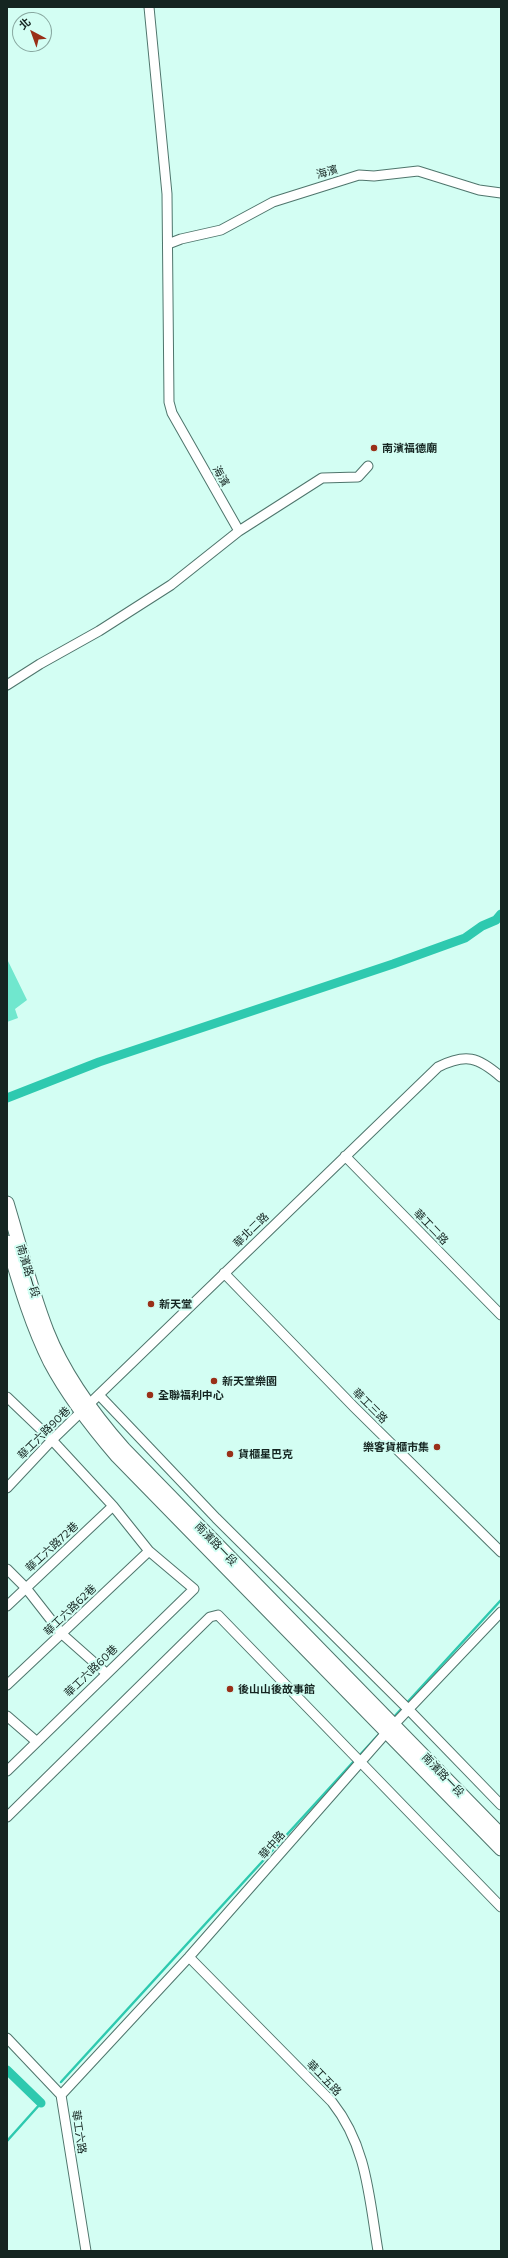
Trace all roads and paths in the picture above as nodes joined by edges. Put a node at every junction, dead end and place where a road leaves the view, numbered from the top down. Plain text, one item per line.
1 (149, 7) edge
2 (501, 193) edge
3 (168, 244) junction
4 (368, 466) dead end
5 (239, 531) junction
6 (7, 685) edge
7 (501, 1077) edge
8 (345, 1156) junction
9 (7, 1203) edge
10 (7, 1242) edge
11 (224, 1272) junction
12 (501, 1316) edge
13 (100, 1396) junction
14 (7, 1397) edge
15 (85, 1409) junction
16 (52, 1440) junction
17 (7, 1488) edge
18 (113, 1506) junction
19 (149, 1551) junction
20 (501, 1552) edge
21 (7, 1569) edge
22 (26, 1588) junction
23 (7, 1606) edge
24 (501, 1612) edge
25 (62, 1634) junction
26 (106, 1673) junction
27 (7, 1685) edge
28 (409, 1710) junction
29 (7, 1716) edge
30 (390, 1729) junction
31 (37, 1742) junction
32 (360, 1763) junction
33 (7, 1771) edge
34 (501, 1805) edge
35 (7, 1817) edge
36 (501, 1835) edge
37 (501, 1849) edge
38 (501, 1907) edge
39 (189, 1957) junction
40 (7, 2038) edge
41 (61, 2095) junction
42 (86, 2251) edge
43 (378, 2251) edge

1 - 3 street, 海濱
2 - 3 street, 海濱
3 - 5 street, 海濱
4 - 5 street
5 - 6 street
7 - 8 street, 華北二路
8 - 11 street, 華北二路
8 - 12 street, 華工二路
9 - 15 main road, 南濱路一段
10 - 15 main road, 南濱路一段
11 - 13 street, 華北二路
11 - 20 street, 華工三路
13 - 15 street, 華北二路
13 - 28 street
14 - 16 street
15 - 16 street, 華工六路90巷
15 - 30 main road, 南濱路一段
16 - 17 street, 華工六路90巷
16 - 18 street
18 - 19 street
18 - 22 street, 華工六路72巷
19 - 25 street, 華工六路62巷
19 - 26 street, 華工六路60巷
21 - 22 street
22 - 23 street, 華工六路72巷
22 - 25 street
24 - 28 street, 華中路
25 - 26 street
25 - 27 street, 華工六路62巷
26 - 31 street, 華工六路60巷
28 - 30 street, 華中路
28 - 34 street
29 - 31 street
30 - 32 street, 華中路
30 - 36 main road, 南濱路一段
30 - 37 main road, 南濱路一段
31 - 33 street, 華工六路60巷
32 - 35 street
32 - 38 street
32 - 39 street, 華中路
39 - 41 street, 華中路
39 - 43 street, 華工五路
40 - 41 street
41 - 42 street, 華工六路

